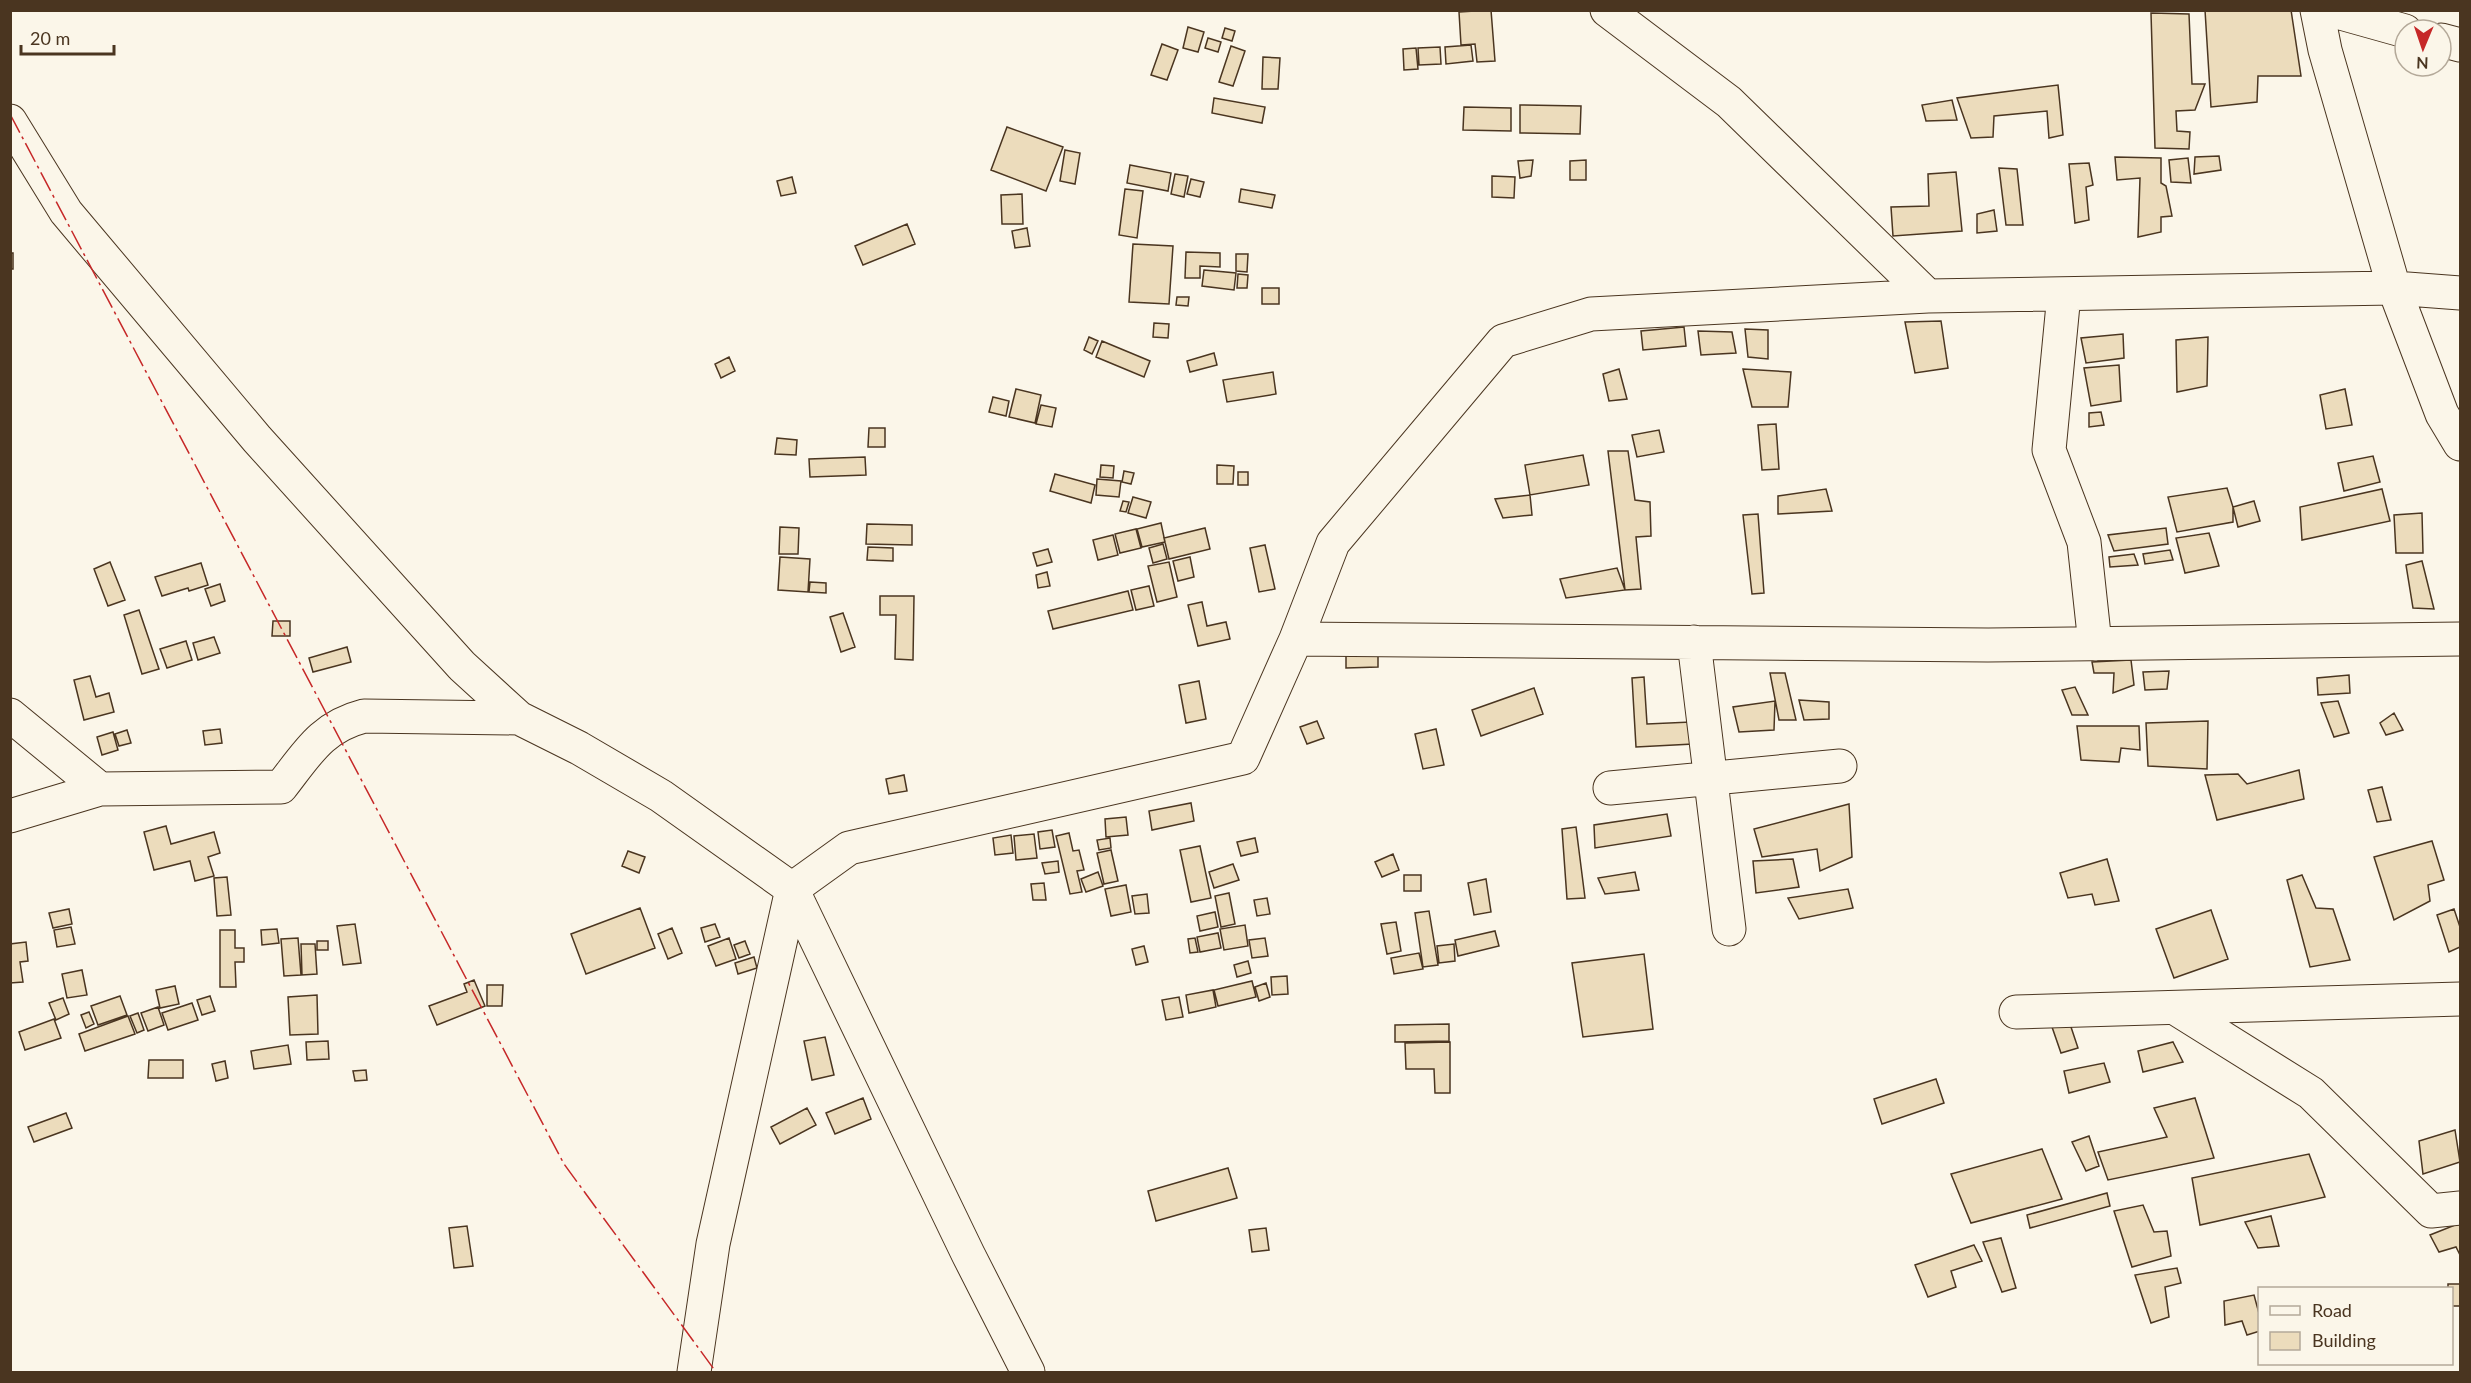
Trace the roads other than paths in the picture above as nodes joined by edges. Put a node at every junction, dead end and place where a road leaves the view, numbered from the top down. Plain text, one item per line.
1 (1606, 10) edge
2 (2317, 10) edge
3 (2330, 10) edge
4 (2393, 28) edge
5 (10, 121) edge
6 (2394, 288) junction
7 (2460, 293) edge
8 (2064, 294) junction
9 (1928, 296) junction
10 (2460, 444) edge
11 (1296, 639) junction
12 (2460, 639) edge
13 (1694, 642) junction
14 (2095, 644) junction
15 (10, 715) edge
16 (519, 718) junction
17 (1840, 766) dead end
18 (1711, 778) junction
19 (1610, 788) dead end
20 (100, 789) junction
21 (10, 816) edge
22 (792, 889) junction
23 (1729, 929) dead end
24 (2460, 999) edge
25 (2175, 1008) junction
26 (2016, 1012) dead end
27 (2460, 1208) edge
28 (694, 1372) edge
29 (1028, 1372) edge

1 - 9 street
2 - 6 street
3 - 4 street
5 - 16 street
6 - 7 street
6 - 8 street
6 - 10 street
8 - 9 street
8 - 14 street
9 - 11 street
11 - 13 street
11 - 22 street
12 - 14 street
13 - 14 street
13 - 18 street
15 - 20 street
16 - 20 street
16 - 22 street
17 - 18 street
18 - 19 street
18 - 23 street
20 - 21 street
22 - 28 street
22 - 29 street
24 - 25 street
25 - 26 street
25 - 27 street

